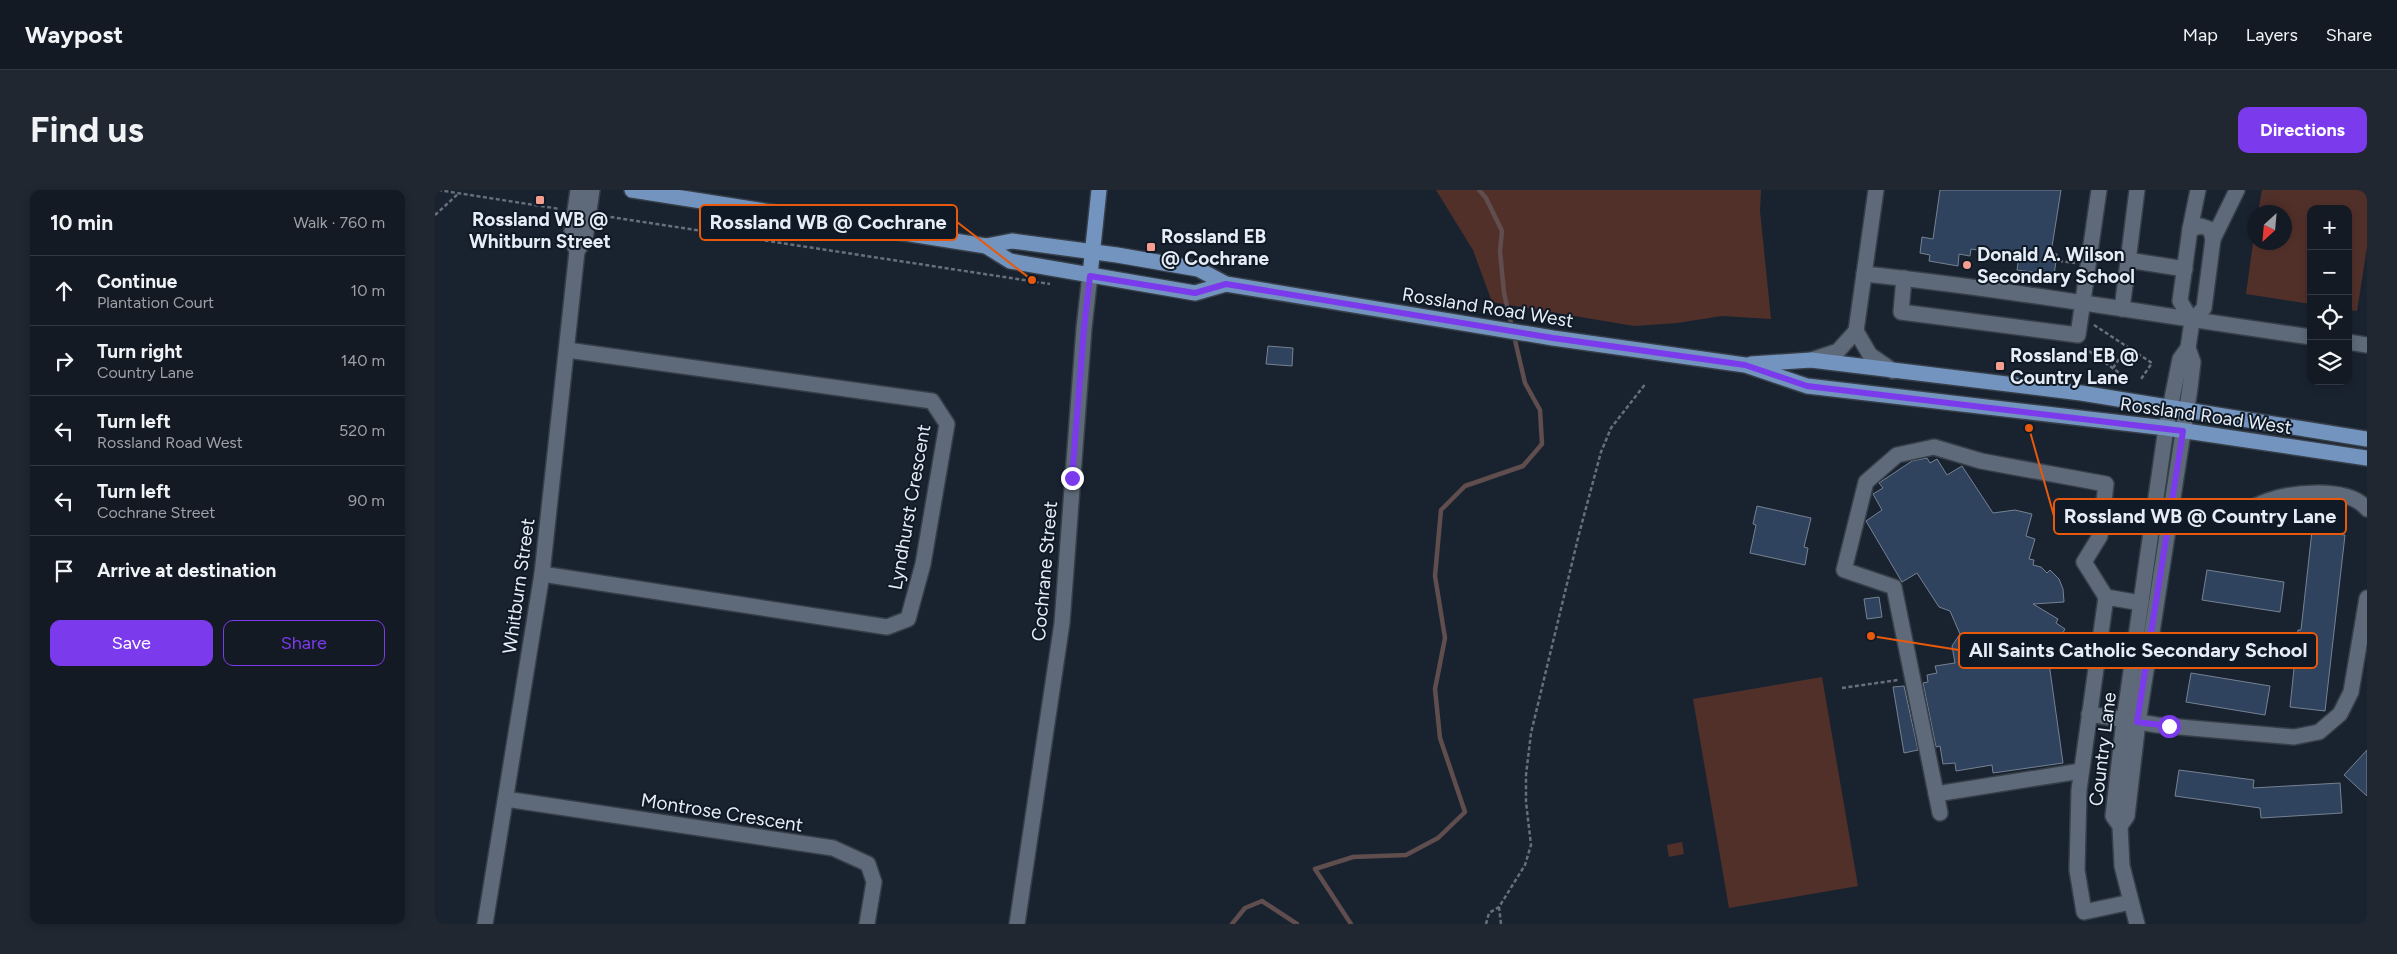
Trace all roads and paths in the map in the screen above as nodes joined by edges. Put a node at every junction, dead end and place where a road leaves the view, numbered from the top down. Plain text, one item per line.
1 (438, 190) edge
2 (578, 190) edge
3 (592, 190) edge
4 (632, 190) edge
5 (1099, 190) edge
6 (1877, 190) edge
7 (2099, 190) edge
8 (2137, 190) edge
9 (2198, 190) edge
10 (2237, 190) edge
11 (459, 193) junction
12 (560, 209) dead end
13 (435, 215) edge
14 (604, 216) dead end
15 (2190, 229) junction
16 (2213, 239) junction
17 (985, 246) junction
18 (577, 251) junction
19 (1092, 252) junction
20 (2128, 260) junction
21 (2185, 269) junction
22 (1864, 274) junction
23 (1090, 276) junction
24 (1904, 278) junction
25 (1226, 284) junction
26 (1053, 285) dead end
27 (2084, 302) junction
28 (2122, 309) junction
29 (2191, 320) junction
30 (1856, 331) junction
31 (2078, 335) junction
32 (2307, 336) edge
33 (2352, 342) edge
34 (2367, 344) edge
35 (2128, 346) dead end
36 (2188, 348) junction
37 (567, 350) junction
38 (1811, 360) junction
39 (2152, 363) dead end
40 (1745, 365) junction
41 (2113, 368) junction
42 (1893, 370) junction
43 (2125, 377) dead end
44 (2141, 379) dead end
45 (1646, 383) dead end
46 (2169, 407) junction
47 (2186, 410) junction
48 (2166, 428) junction
49 (2183, 431) junction
50 (2367, 439) edge
51 (2367, 458) edge
52 (2367, 509) edge
53 (2232, 519) dead end
54 (542, 574) junction
55 (2106, 598) junction
56 (2367, 598) edge
57 (2141, 603) junction
58 (1912, 678) junction
59 (1842, 688) dead end
60 (2089, 714) junction
61 (2131, 721) junction
62 (2081, 771) junction
63 (1936, 794) junction
64 (506, 799) junction
65 (1940, 813) dead end
66 (2131, 902) junction
67 (1499, 907) junction
68 (485, 924) edge
69 (867, 924) edge
70 (1017, 924) edge
71 (1485, 924) edge
72 (1501, 924) edge
73 (2137, 924) edge

1 - 11 path
2 - 18 street, Whitburn Street
3 - 18 street, Whitburn Street
4 - 17 main road, Rossland Road West
5 - 19 main road, Cochrane Street
6 - 22 street
7 - 27 street
8 - 20 street
9 - 15 street
10 - 16 street
11 - 12 path
11 - 13 path
14 - 26 path
15 - 16 street
15 - 21 street
16 - 29 street
17 - 19 main road, Rossland Road West
17 - 23 main road, Rossland Road West
18 - 37 street, Whitburn Street
19 - 23 main road, Cochrane Street
19 - 25 main road, Rossland Road West
20 - 21 street
20 - 28 street
21 - 29 street
22 - 24 street
22 - 30 street
23 - 25 main road, Rossland Road West
23 - 70 street, Cochrane Street
24 - 27 street
24 - 31 street
25 - 40 main road, Rossland Road West
27 - 28 street
27 - 31 street
28 - 29 street
29 - 32 street
29 - 36 street
30 - 38 street
30 - 42 street
31 - 41 path
33 - 34 street
35 - 41 path
36 - 46 street, Country Lane
36 - 47 street, Country Lane
37 - 54 street, Whitburn Street
37 - 54 street, Lyndhurst Crescent
38 - 40 main road, Rossland Road West
38 - 42 main road, Rossland Road West
39 - 44 path
40 - 48 main road, Rossland Road West
41 - 43 path
42 - 46 main road, Rossland Road West
45 - 67 path
46 - 47 main road, Rossland Road West
46 - 48 street, Country Lane
47 - 49 street, Country Lane
47 - 50 main road, Rossland Road West
48 - 49 main road, Rossland Road West
48 - 57 street, Country Lane
49 - 51 main road, Rossland Road West
49 - 61 street, Country Lane
52 - 53 street
54 - 64 street, Whitburn Street
55 - 57 street
55 - 58 street
55 - 60 street
56 - 61 street
57 - 61 street, Country Lane
58 - 59 path
58 - 63 street
60 - 61 street
60 - 62 street
61 - 66 street, Country Lane
62 - 63 street
62 - 66 street
63 - 65 street
64 - 68 street, Whitburn Street
64 - 69 street, Montrose Crescent
66 - 73 street, Country Lane
67 - 71 path
67 - 72 path

